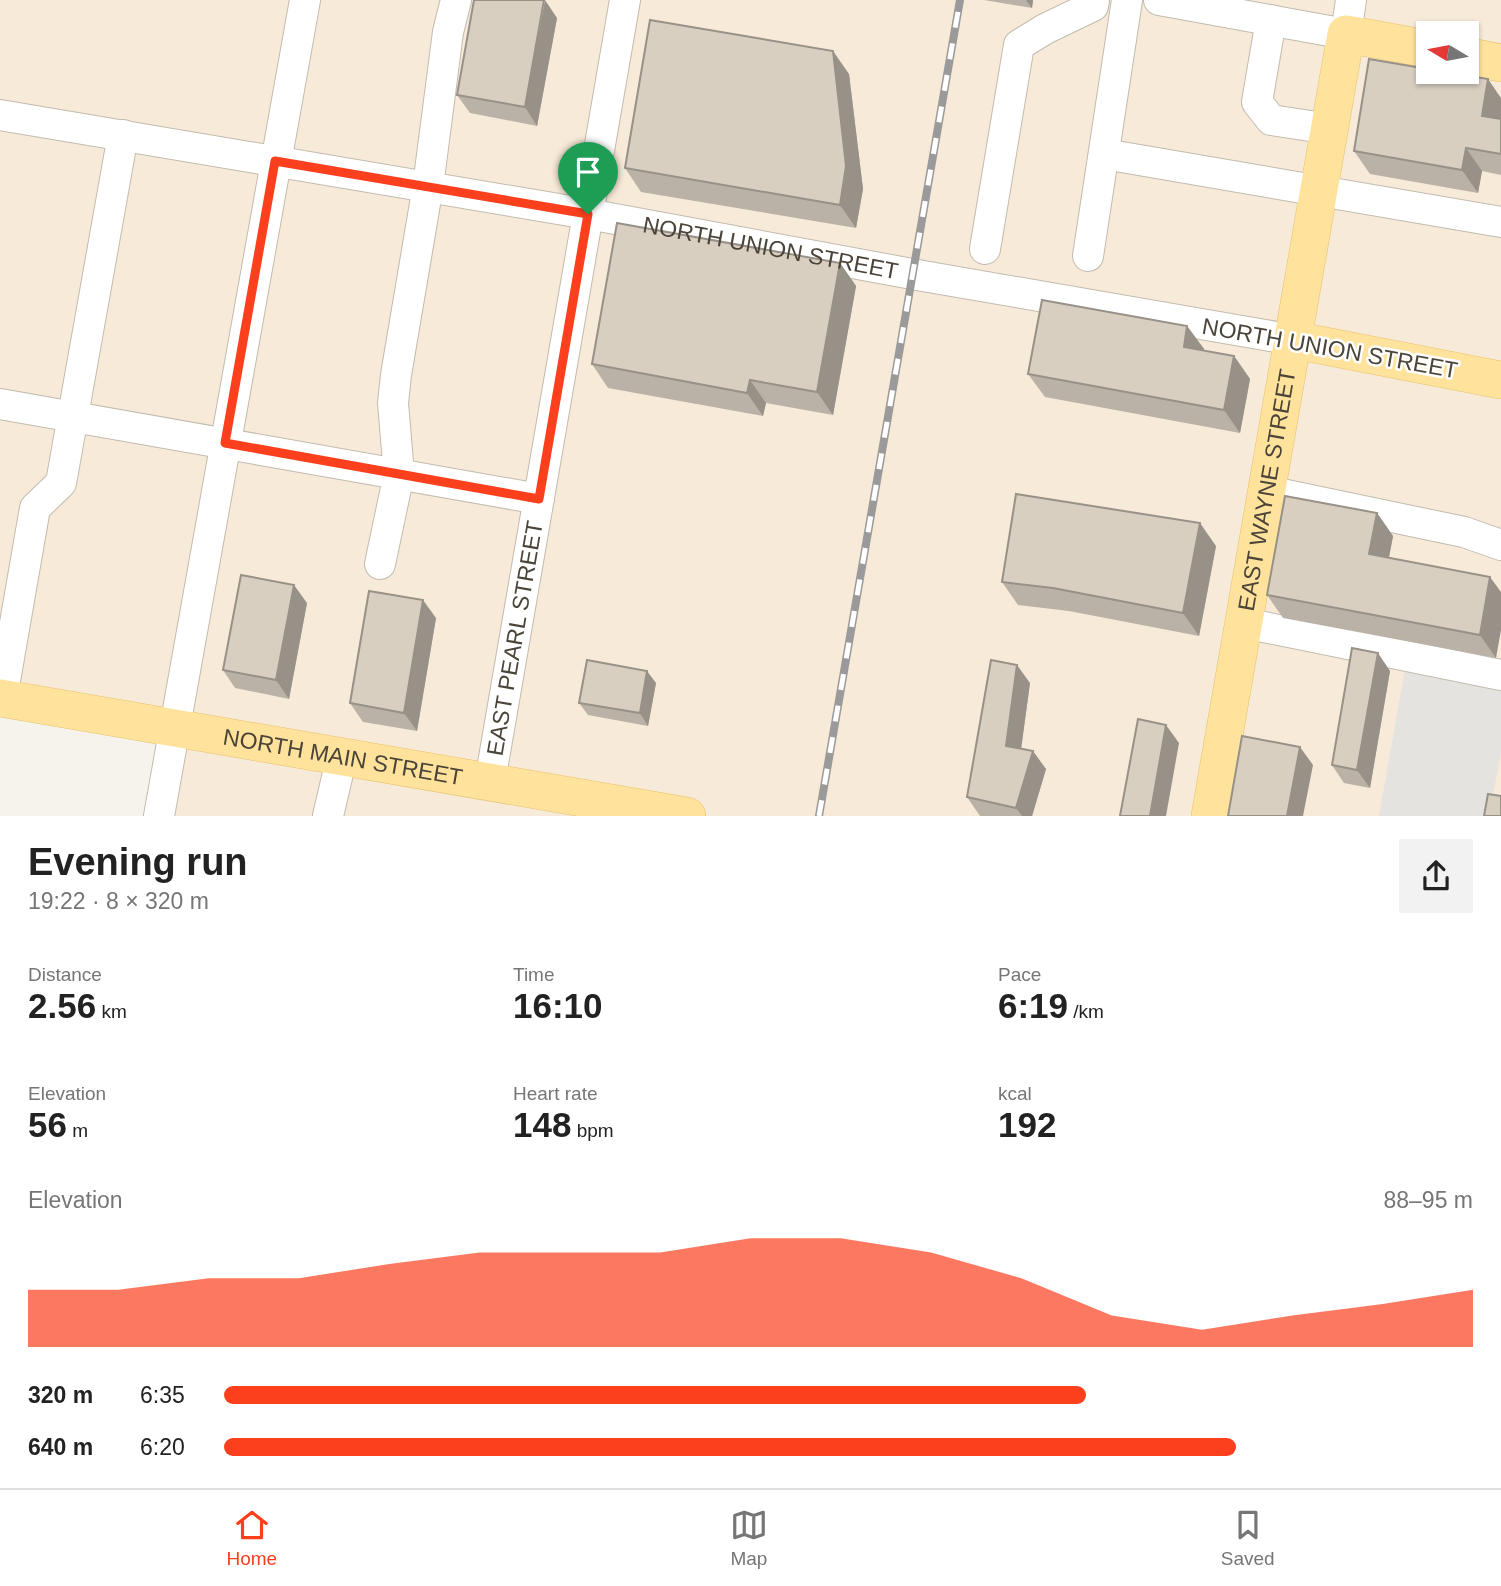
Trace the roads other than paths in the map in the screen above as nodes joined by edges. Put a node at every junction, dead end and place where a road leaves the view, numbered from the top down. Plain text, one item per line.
1 (305, 0) edge
2 (456, 0) edge
3 (625, 0) edge
4 (1094, 0) edge
5 (1127, 0) edge
6 (1159, 0) edge
7 (1047, 14) edge
8 (1348, 17) edge
9 (1271, 20) junction
10 (1416, 44) edge
11 (1479, 59) edge
12 (1501, 63) edge
13 (0, 115) edge
14 (1330, 129) junction
15 (123, 135) junction
16 (1104, 154) junction
17 (275, 161) junction
18 (428, 186) junction
19 (1320, 191) junction
20 (588, 214) junction
21 (1501, 222) edge
22 (985, 249) dead end
23 (1088, 256) dead end
24 (1294, 340) junction
25 (1501, 380) edge
26 (0, 404) edge
27 (74, 416) junction
28 (225, 443) junction
29 (399, 474) junction
30 (1267, 491) junction
31 (539, 499) junction
32 (1501, 545) edge
33 (380, 564) dead end
34 (1244, 623) junction
35 (1501, 675) edge
36 (1, 698) edge
37 (176, 728) junction
38 (342, 756) junction
39 (490, 781) junction
40 (601, 808) edge
41 (159, 816) edge
42 (328, 816) edge
43 (687, 816) edge
44 (1210, 816) edge

1 - 17 street
2 - 18 street
3 - 20 street, EAST PEARL STREET
4 - 7 street
5 - 16 street
6 - 9 street
7 - 22 street
8 - 9 street
8 - 10 main road
8 - 14 main road, EAST WAYNE STREET
9 - 14 street
11 - 12 main road
13 - 15 street, NORTH UNION STREET
14 - 19 main road, EAST WAYNE STREET
15 - 17 street, NORTH UNION STREET
15 - 27 street
16 - 19 street
16 - 23 street
17 - 18 street, NORTH UNION STREET
17 - 28 street
18 - 20 street, NORTH UNION STREET
18 - 29 street
19 - 21 street
19 - 24 main road, EAST WAYNE STREET
20 - 24 street, NORTH UNION STREET
20 - 31 street, EAST PEARL STREET
24 - 25 main road, NORTH UNION STREET
24 - 30 main road, EAST WAYNE STREET
26 - 27 street
27 - 28 street
27 - 36 street
28 - 29 street
28 - 37 street
29 - 31 street
29 - 33 street
30 - 32 street
30 - 34 main road, EAST WAYNE STREET
31 - 39 street, EAST PEARL STREET
34 - 35 street
34 - 44 main road, EAST WAYNE STREET
36 - 37 main road, NORTH MAIN STREET
37 - 38 main road, NORTH MAIN STREET
37 - 41 street
38 - 39 main road, NORTH MAIN STREET
38 - 42 street
39 - 40 main road, NORTH MAIN STREET
40 - 43 main road, NORTH MAIN STREET

